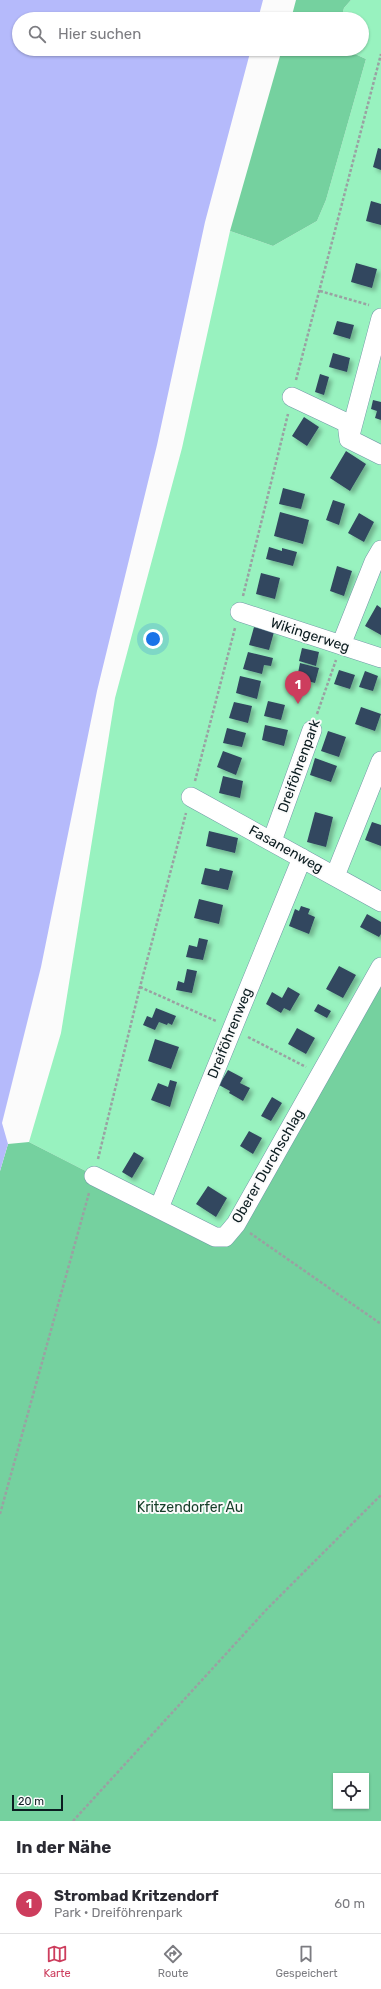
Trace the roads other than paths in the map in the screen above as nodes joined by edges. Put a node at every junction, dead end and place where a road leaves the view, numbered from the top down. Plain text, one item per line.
1 (377, 312) edge
2 (292, 397) dead end
3 (349, 439) junction
4 (381, 455) edge
5 (381, 550) edge
6 (240, 612) dead end
7 (341, 645) junction
8 (381, 658) edge
9 (312, 730) road end
10 (381, 761) edge
11 (191, 798) dead end
12 (272, 841) junction
13 (302, 858) junction
14 (334, 876) junction
15 (381, 902) edge
16 (381, 967) edge
17 (94, 1176) road end
18 (159, 1208) junction

1 - 3 street
2 - 3 street
3 - 4 street
5 - 7 street
6 - 7 street, Wikingerweg
7 - 8 street, Wikingerweg
9 - 12 street, Dreiföhrenpark
10 - 14 street
11 - 12 street, Fasanenweg
12 - 13 street, Fasanenweg
13 - 14 street, Fasanenweg
13 - 18 street, Dreiföhrenweg
14 - 15 street, Fasanenweg
16 - 18 street, Oberer Durchschlag
17 - 18 street, Oberer Durchschlag

